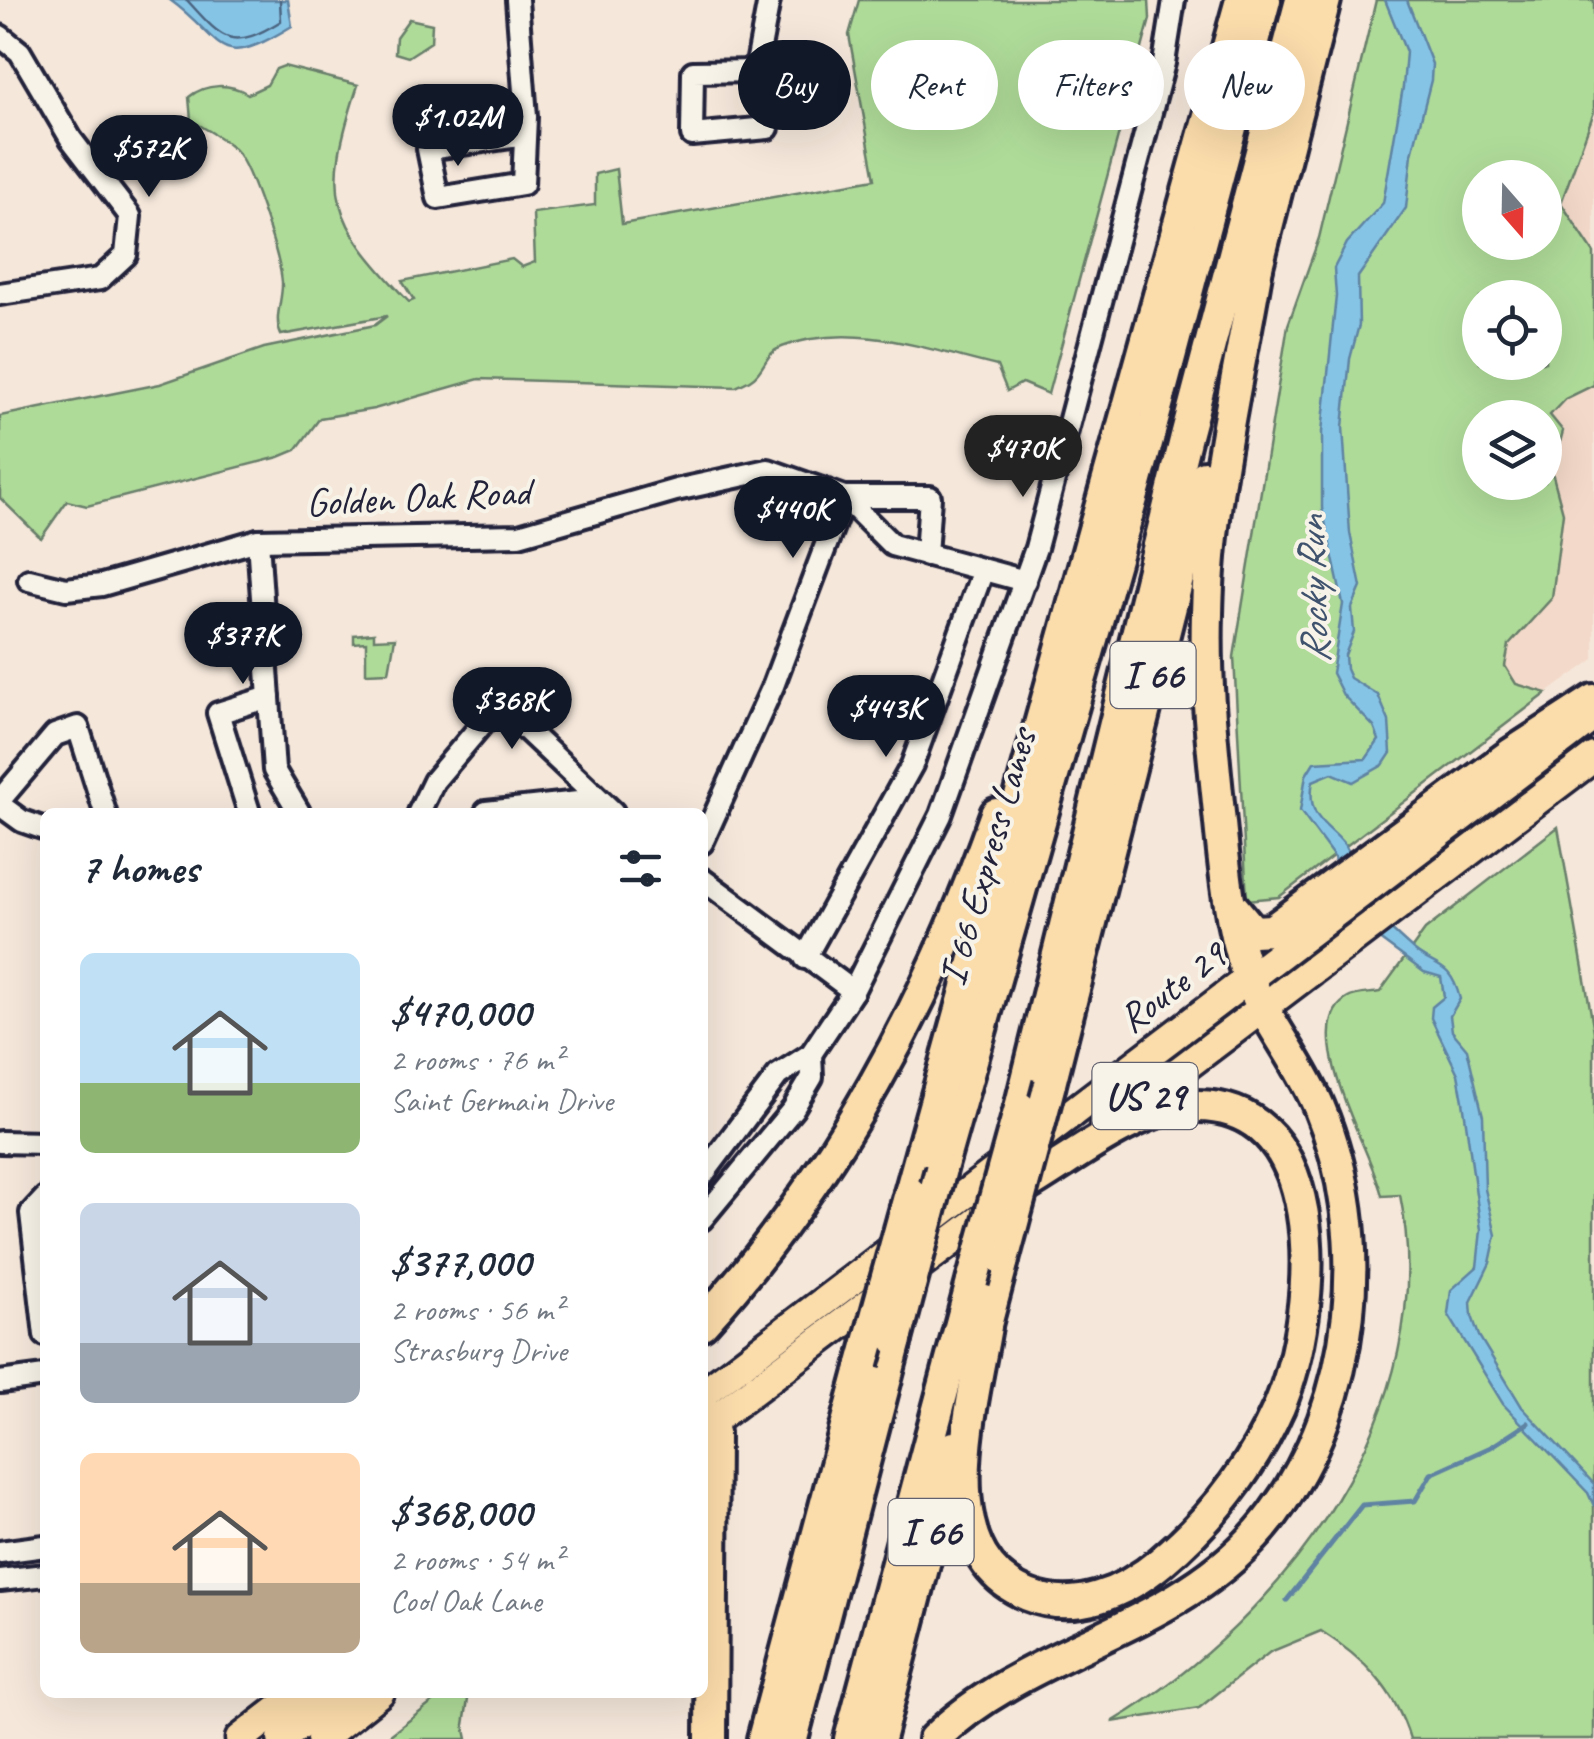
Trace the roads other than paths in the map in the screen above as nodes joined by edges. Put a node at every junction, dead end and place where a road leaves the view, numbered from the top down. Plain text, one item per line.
1 (517, 0) edge
2 (769, 0) edge
3 (1174, 0) edge
4 (1241, 0) edge
5 (1265, 0) edge
6 (1301, 0) edge
7 (1326, 0) edge
8 (0, 36) edge
9 (760, 40) edge
10 (758, 71) joint
11 (525, 135) junction
12 (1258, 267) junction
13 (0, 294) edge
14 (844, 496) junction
15 (258, 540) junction
16 (926, 556) junction
17 (983, 570) junction
18 (29, 580) dead end
19 (1025, 582) junction
20 (269, 697) junction
21 (1594, 700) edge
22 (1594, 716) edge
23 (1045, 719) junction
24 (1594, 757) edge
25 (0, 803) edge
26 (605, 806) edge
27 (104, 808) edge
28 (248, 808) edge
29 (297, 808) edge
30 (421, 808) edge
31 (565, 808) edge
32 (40, 826) edge
33 (708, 830) edge
34 (1404, 846) junction
35 (708, 884) edge
36 (1233, 906) junction
37 (1324, 907) junction
38 (805, 958) junction
39 (1249, 978) junction
40 (853, 991) junction
41 (1264, 1007) junction
42 (811, 1054) junction
43 (0, 1142) edge
44 (40, 1143) edge
45 (708, 1168) edge
46 (1026, 1186) junction
47 (40, 1204) edge
48 (708, 1207) edge
49 (40, 1288) edge
50 (708, 1319) edge
51 (986, 1326) junction
52 (40, 1377) edge
53 (0, 1382) edge
54 (708, 1411) edge
55 (708, 1411) edge
56 (708, 1486) edge
57 (40, 1547) edge
58 (0, 1552) edge
59 (40, 1576) edge
60 (0, 1580) edge
61 (293, 1698) edge
62 (333, 1698) edge
63 (372, 1698) edge
64 (694, 1698) edge
65 (240, 1739) edge
66 (282, 1739) edge
67 (320, 1739) edge
68 (708, 1739) edge
69 (762, 1739) edge
70 (792, 1739) edge
71 (850, 1739) edge
72 (879, 1739) edge
73 (934, 1739) edge

1 - 11 street
2 - 9 street
3 - 19 street
4 - 23 highway, I 66
5 - 70 highway, I 66 Express Lanes, bridge
6 - 71 highway, bridge
7 - 12 highway, I 66
8 - 13 street
10 - 10 street
11 - 11 street
12 - 36 highway
12 - 51 highway, I 66, bridge
14 - 15 street, Golden Oak Road
14 - 16 street, Golden Oak Road
14 - 16 street
14 - 33 street
15 - 18 street, Golden Oak Road
15 - 20 street
16 - 17 street, Golden Oak Road
17 - 19 street, Golden Oak Road
17 - 38 street
19 - 40 street
20 - 28 street
20 - 29 street
21 - 34 highway
22 - 34 main road
23 - 50 highway
23 - 69 highway, I 66, bridge
24 - 41 main road, Route 29 / US 29
25 - 27 street
25 - 32 street
26 - 30 street
26 - 31 street
34 - 37 highway
35 - 38 street
36 - 37 highway
36 - 39 highway
37 - 39 main road, Route 29 / US 29
38 - 40 street
39 - 41 highway
39 - 54 main road, Route 29 / US 29
40 - 42 street
41 - 46 main road, Route 29 / US 29
41 - 73 highway
42 - 45 street
42 - 48 street
43 - 44 street
46 - 51 highway
46 - 55 main road, Route 29 / US 29
47 - 49 street
51 - 72 highway, I 66
52 - 53 street
56 - 68 highway
57 - 58 street
59 - 60 street
61 - 65 main road
62 - 66 main road
63 - 67 main road
64 - 68 highway

